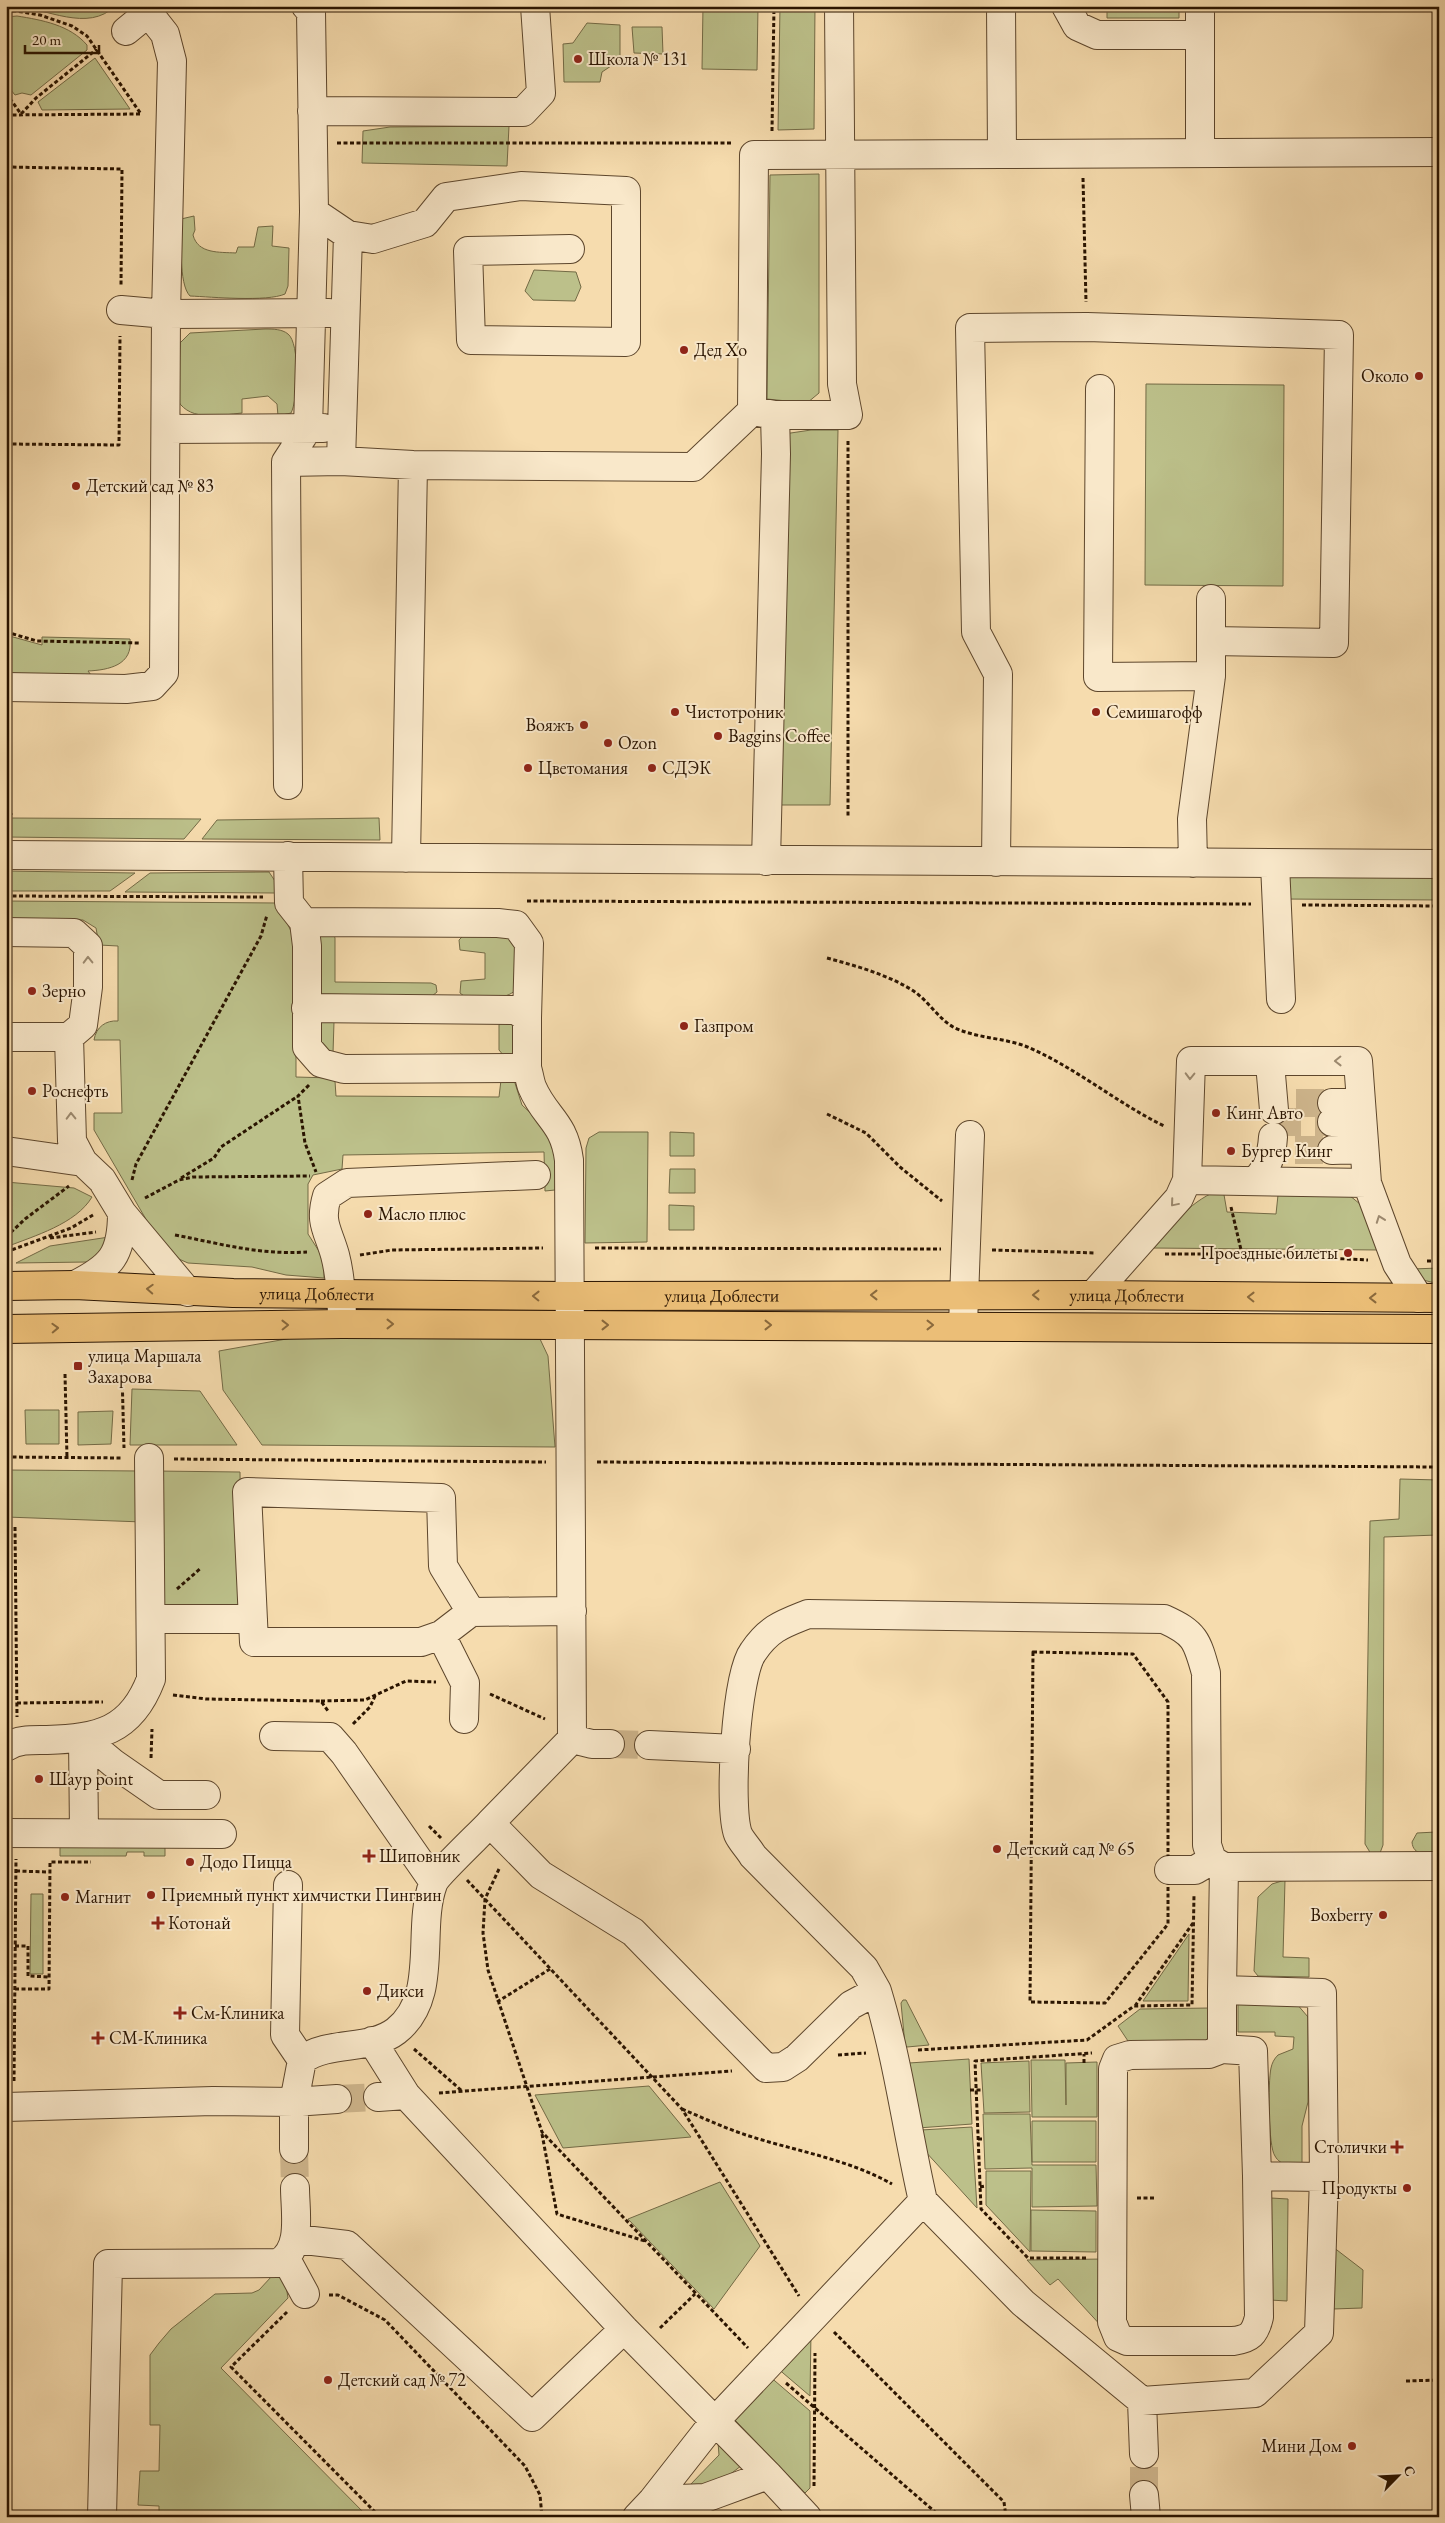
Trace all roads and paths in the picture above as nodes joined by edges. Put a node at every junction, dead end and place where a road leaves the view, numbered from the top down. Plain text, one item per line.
1 (306, 6) edge
2 (536, 6) edge
3 (774, 6) edge
4 (839, 6) edge
5 (1001, 6) edge
6 (1066, 6) edge
7 (1200, 6) edge
8 (146, 10) edge
9 (6, 12) edge
10 (126, 30) dead end
11 (1200, 36) junction
12 (97, 49) junction
13 (6, 93) edge
14 (312, 111) junction
15 (21, 114) junction
16 (141, 114) junction
17 (6, 115) edge
18 (170, 124) junction
19 (313, 143) junction
20 (732, 143) dead end
21 (1439, 152) edge
22 (1082, 153) junction
23 (1200, 153) junction
24 (838, 154) junction
25 (1002, 154) junction
26 (771, 155) junction
27 (314, 212) junction
28 (348, 235) junction
29 (570, 250) dead end
30 (121, 310) dead end
31 (312, 313) junction
32 (346, 313) junction
33 (166, 314) junction
34 (1086, 328) junction
35 (1100, 389) dead end
36 (764, 413) junction
37 (848, 415) junction
38 (308, 428) junction
39 (342, 428) junction
40 (167, 429) junction
41 (341, 461) junction
42 (286, 462) junction
43 (413, 465) junction
44 (1211, 599) dead end
45 (6, 632) edge
46 (1211, 641) junction
47 (130, 643) dead end
48 (1211, 676) junction
49 (6, 686) edge
50 (288, 785) dead end
51 (12, 813) dead end
52 (848, 817) dead end
53 (6, 819) edge
54 (6, 855) edge
55 (288, 856) junction
56 (406, 858) junction
57 (766, 861) junction
58 (996, 862) junction
59 (1193, 863) junction
60 (1275, 864) junction
61 (1439, 864) edge
62 (6, 896) edge
63 (281, 898) junction
64 (519, 900) dead end
65 (1276, 905) junction
66 (1439, 906) edge
67 (304, 922) junction
68 (6, 932) edge
69 (827, 958) dead end
70 (1281, 999) dead end
71 (306, 1008) junction
72 (527, 1018) junction
73 (6, 1037) edge
74 (69, 1037) junction
75 (1210, 1061) junction
76 (1270, 1062) junction
77 (330, 1065) junction
78 (527, 1068) junction
79 (298, 1096) junction
80 (1281, 1105) dead end
81 (1332, 1112) dead end
82 (827, 1114) dead end
83 (970, 1135) dead end
84 (1190, 1138) junction
85 (1364, 1145) junction
86 (6, 1151) edge
87 (1332, 1160) tunnel mouth
88 (83, 1162) junction
89 (536, 1175) dead end
90 (179, 1180) junction
91 (1207, 1180) junction
92 (146, 1198) junction
93 (122, 1203) junction
94 (151, 1205) dead end
95 (967, 1214) junction
96 (169, 1228) dead end
97 (6, 1237) edge
98 (569, 1248) junction
99 (966, 1249) junction
100 (6, 1252) edge
101 (334, 1254) junction
102 (1129, 1254) junction
103 (1242, 1254) junction
104 (1395, 1261) junction
105 (1439, 1261) edge
106 (6, 1286) edge
107 (75, 1286) junction
108 (188, 1292) junction
109 (342, 1293) junction
110 (964, 1295) junction
111 (1093, 1295) junction
112 (569, 1296) junction
113 (1429, 1298) edge
114 (342, 1324) junction
115 (569, 1325) junction
116 (963, 1325) junction
117 (1439, 1328) edge
118 (6, 1329) edge
119 (122, 1373) dead end
120 (65, 1374) dead end
121 (6, 1457) edge
122 (67, 1458) junction
123 (137, 1458) junction
124 (572, 1462) junction
125 (1439, 1466) edge
126 (15, 1527) dead end
127 (201, 1568) dead end
128 (173, 1593) dead end
129 (572, 1610) junction
130 (471, 1612) junction
131 (151, 1619) junction
132 (253, 1619) junction
133 (441, 1635) junction
134 (375, 1696) dead end
135 (464, 1719) dead end
136 (350, 1726) dead end
137 (152, 1730) dead end
138 (274, 1736) dead end
139 (83, 1738) junction
140 (572, 1739) junction
141 (11, 1744) edge
142 (610, 1744) tunnel mouth
143 (649, 1745) tunnel mouth
144 (736, 1749) junction
145 (152, 1760) dead end
146 (206, 1795) dead end
147 (490, 1823) junction
148 (11, 1833) edge
149 (84, 1833) junction
150 (222, 1834) dead end
151 (511, 1844) junction
152 (100, 1862) dead end
153 (1439, 1866) edge
154 (1200, 1867) junction
155 (16, 1871) junction
156 (50, 1872) junction
157 (465, 1878) dead end
158 (433, 1881) junction
159 (288, 1885) dead end
160 (485, 1899) junction
161 (1194, 1923) junction
162 (15, 1946) junction
163 (550, 1969) junction
164 (49, 1976) junction
165 (15, 1989) junction
166 (1222, 1990) junction
167 (876, 1991) junction
168 (497, 2002) junction
169 (1134, 2006) junction
170 (384, 2036) junction
171 (1222, 2049) junction
172 (894, 2051) junction
173 (1098, 2053) dead end
174 (1084, 2054) junction
175 (836, 2055) dead end
176 (302, 2060) junction
177 (1084, 2063) dead end
178 (733, 2070) dead end
179 (651, 2078) junction
180 (528, 2088) junction
181 (970, 2090) dead end
182 (976, 2090) junction
183 (983, 2090) dead end
184 (462, 2091) junction
185 (406, 2095) junction
186 (378, 2097) tunnel mouth
187 (337, 2099) tunnel mouth
188 (294, 2102) junction
189 (10, 2107) edge
190 (682, 2108) junction
191 (542, 2132) junction
192 (984, 2139) dead end
193 (978, 2140) junction
194 (294, 2149) tunnel mouth
195 (1257, 2176) junction
196 (1324, 2177) junction
197 (986, 2186) dead end
198 (898, 2187) dead end
199 (980, 2187) junction
200 (294, 2188) tunnel mouth
201 (1149, 2198) dead end
202 (1156, 2198) dead end
203 (923, 2201) junction
204 (646, 2242) junction
205 (291, 2249) junction
206 (1112, 2258) junction
207 (305, 2294) junction
208 (695, 2294) junction
209 (800, 2298) dead end
210 (828, 2326) dead end
211 (624, 2329) junction
212 (654, 2334) dead end
213 (815, 2350) dead end
214 (755, 2354) dead end
215 (779, 2377) dead end
216 (1439, 2380) edge
217 (1406, 2381) dead end
218 (1142, 2400) junction
219 (815, 2408) junction
220 (715, 2421) junction
221 (1144, 2454) tunnel mouth
222 (768, 2475) junction
223 (811, 2504) edge
224 (645, 2509) edge
225 (102, 2517) edge
226 (380, 2517) edge
227 (542, 2517) edge
228 (941, 2517) edge
229 (1006, 2517) edge

1 - 14 street
2 - 14 street
3 - 26 path
4 - 24 street
5 - 25 street
6 - 11 street
7 - 11 street
8 - 10 street
8 - 18 street
9 - 12 path
11 - 23 street
12 - 15 path
12 - 16 path
13 - 15 path
14 - 19 street
15 - 16 path
15 - 17 path
16 - 18 path
18 - 33 street
19 - 20 path
19 - 27 street
21 - 23 street
22 - 23 street
22 - 25 street
22 - 34 path
24 - 25 street
24 - 26 street
24 - 37 street
26 - 36 street
27 - 28 street
27 - 31 street
28 - 29 street
28 - 32 street
30 - 33 street
31 - 32 street
31 - 33 street
31 - 38 street
32 - 39 street
33 - 40 street
34 - 46 street
34 - 58 street
35 - 48 street
36 - 37 street
36 - 43 street
36 - 57 street
37 - 52 path
38 - 39 street
38 - 40 street
38 - 42 street
39 - 41 street
40 - 49 street
41 - 42 street
41 - 43 street
42 - 50 street
43 - 56 street
44 - 46 street
45 - 47 path
46 - 48 street
48 - 59 street
51 - 53 path
54 - 55 street
55 - 56 street
55 - 63 street
56 - 57 street
57 - 58 street
58 - 59 street
59 - 60 street
60 - 61 street
60 - 65 street
62 - 63 path
63 - 67 street
63 - 93 path
64 - 65 path
65 - 66 path
65 - 70 street
67 - 71 street
67 - 72 street
74 -> 68 street
69 - 84 path
71 - 72 street
71 - 77 street
72 - 78 street
73 - 74 street
88 -> 74 street
75 - 76 street
75 -> 84 street
75 - 91 street
76 - 80 street
85 -> 76 street
77 - 78 street
77 - 79 path
78 - 98 street
79 - 90 path
79 - 90 path
81 - 85 street
82 - 95 path
83 - 95 street
84 - 91 street
85 - 87 street
85 - 91 street
104 -> 85 street
86 - 88 street
88 - 93 street
88 - 97 path
89 - 101 street
90 - 92 path
91 -> 102 street
91 - 103 path
92 - 93 path
92 - 94 path
93 - 100 path
93 - 107 street
93 - 108 street
95 - 99 street
96 - 101 path
98 - 99 path
98 - 101 path
98 - 112 street
99 - 102 path
99 - 110 street
101 - 109 street
102 - 103 path
102 - 111 street
103 - 104 path
104 - 105 path
104 - 113 street
106 - 107 main road, улица Доблести
108 -> 107 main road, улица Доблести
108 - 109 main road, улица Доблести
112 -> 109 main road, улица Доблести
109 - 114 street
111 -> 110 main road, улица Доблести
110 -> 112 main road, улица Доблести
110 - 116 street
113 -> 111 main road, улица Доблести
112 - 115 street
114 -> 115 main road, улица Доблести
118 -> 114 main road, улица Доблести
115 -> 116 main road, улица Доблести
115 - 124 street
116 - 117 main road, улица Доблести
119 - 123 path
120 - 122 path
121 - 122 path
122 - 123 path
123 - 124 path
123 - 131 street
124 - 125 path
124 - 129 street
126 - 141 path
127 - 128 path
129 - 130 street
129 - 140 street
130 - 132 street
130 - 133 street
131 - 132 street
131 - 139 street
132 - 133 street
133 - 135 street
134 - 136 path
137 - 145 path
138 - 158 street
139 - 141 street
139 - 146 street
139 - 149 street
140 - 142 street
140 - 147 street
143 - 144 street
144 - 154 street
144 - 167 street
147 - 151 street
147 - 158 street
148 - 149 street
148 - 155 path
149 - 150 street
151 - 160 path
151 - 167 street
152 - 156 path
153 - 154 street
154 - 154 path
154 - 161 path
154 - 166 street
155 - 156 path
155 - 162 path
156 - 164 path
157 - 160 path
158 - 170 street
159 - 176 street
160 - 163 path
160 - 168 path
161 - 169 path
161 - 169 path
162 - 164 path
162 - 165 path
163 - 168 path
163 - 179 path
164 - 165 path
165 - 189 path
166 - 171 street
166 - 196 street
167 - 172 street
168 - 180 path
169 - 172 path
170 - 176 street
170 - 184 path
170 - 185 street
171 - 195 street
171 - 206 street
172 - 175 path
172 - 203 street
173 - 174 path
174 - 177 path
174 - 182 path
176 - 188 street
178 - 179 path
179 - 180 path
179 - 190 path
180 - 184 path
180 - 191 path
181 - 182 path
182 - 183 path
182 - 193 path
184 - 185 path
185 - 186 street
185 - 211 street
187 - 188 street
188 - 189 street
188 - 194 street
190 - 198 path
190 - 209 path
191 - 204 path
191 - 204 path
192 - 193 path
193 - 199 path
195 - 196 street
195 - 206 street
196 - 218 street
197 - 199 path
199 - 206 path
200 - 205 street
201 - 202 path
203 - 218 street
203 - 220 street
204 - 208 path
205 - 207 street
205 - 211 street
205 - 225 street
207 - 226 path
207 - 227 path
208 - 212 path
208 - 214 path
210 - 229 path
211 - 220 street
213 - 219 path
215 - 219 path
216 - 217 path
218 - 221 street
219 - 223 path
219 - 228 path
220 - 222 street
220 - 224 street
222 - 223 street
222 - 224 street

